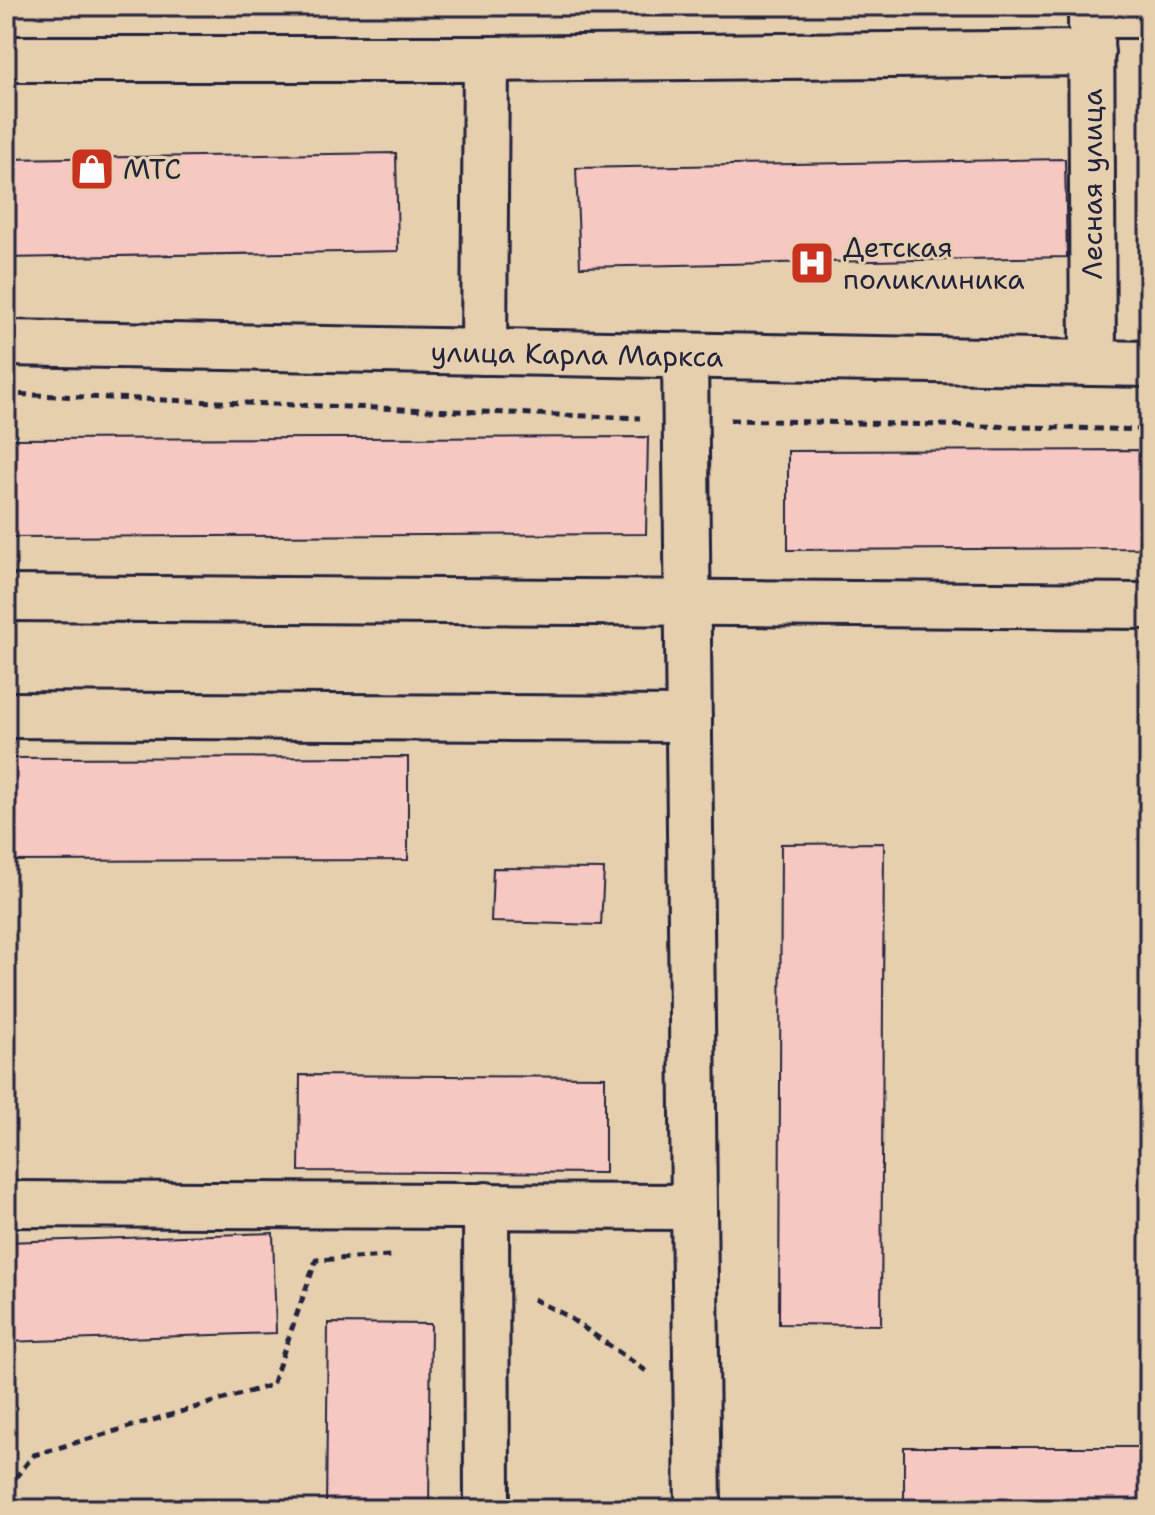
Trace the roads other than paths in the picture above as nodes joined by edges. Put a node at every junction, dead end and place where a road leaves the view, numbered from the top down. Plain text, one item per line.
1 (1149, 15) edge
2 (1091, 25) edge
3 (6, 59) edge
4 (486, 59) junction
5 (6, 343) edge
6 (484, 352) junction
7 (685, 356) junction
8 (1093, 363) junction
9 (1149, 364) edge
10 (6, 598) edge
11 (686, 603) junction
12 (1149, 606) edge
13 (6, 715) edge
14 (689, 719) junction
15 (6, 1204) edge
16 (486, 1205) junction
17 (694, 1207) junction
18 (487, 1509) edge
19 (698, 1509) edge

1 - 2 street
2 - 4 street
2 - 8 street, Лесная улица
3 - 4 street
4 - 6 street
5 - 6 street, улица Карла Маркса
6 - 7 street, улица Карла Маркса
7 - 8 street, улица Карла Маркса
7 - 11 street
8 - 9 street, улица Карла Маркса
10 - 11 street
11 - 12 street
11 - 14 street
13 - 14 street
14 - 17 street
15 - 16 street
16 - 17 street
16 - 18 street
17 - 19 street

